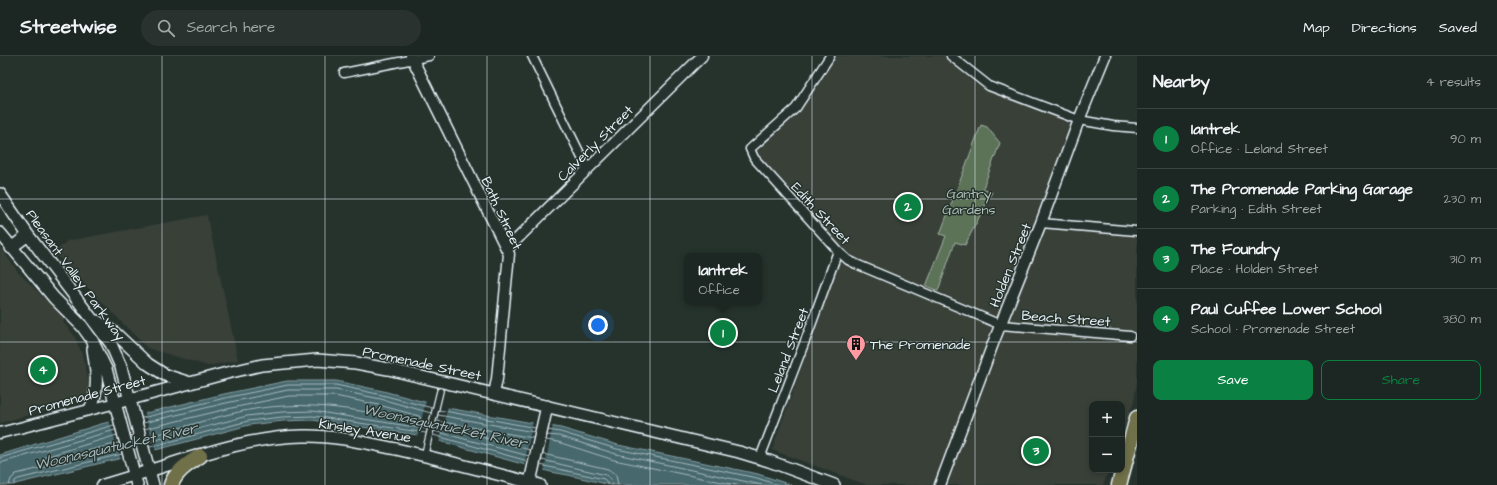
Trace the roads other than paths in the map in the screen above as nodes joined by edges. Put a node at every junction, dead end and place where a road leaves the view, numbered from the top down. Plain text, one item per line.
1 (429, 56) edge
2 (532, 56) edge
3 (702, 56) edge
4 (830, 56) edge
5 (951, 56) edge
6 (1105, 56) edge
7 (412, 57) edge
8 (344, 74) dead end
9 (1079, 120) junction
10 (1137, 128) edge
11 (588, 170) junction
12 (0, 194) edge
13 (1041, 223) junction
14 (1136, 231) dead end
15 (0, 232) edge
16 (28, 235) junction
17 (11, 248) junction
18 (507, 249) junction
19 (838, 250) junction
20 (66, 285) junction
21 (54, 298) junction
22 (92, 318) junction
23 (1001, 325) junction
24 (1130, 336) dead end
25 (92, 340) junction
26 (190, 383) junction
27 (440, 391) dead end
28 (494, 394) junction
29 (130, 403) junction
30 (547, 406) junction
31 (117, 407) junction
32 (90, 409) junction
33 (1137, 418) edge
34 (0, 434) edge
35 (425, 453) dead end
36 (200, 456) junction
37 (760, 458) junction
38 (149, 471) junction
39 (136, 480) edge
40 (534, 480) edge
41 (102, 485) edge
42 (152, 485) edge
43 (171, 485) edge
44 (834, 485) edge
45 (940, 485) edge
46 (1119, 485) edge

1 - 7 street
2 - 11 street
3 - 11 street, Calverly Street
4 - 19 street, Edith Street
5 - 9 street
6 - 9 street, Holden Street
7 - 8 street
7 - 18 street, Bath Street
9 - 10 street
9 - 13 street, Holden Street
11 - 18 street, Calverly Street
12 - 16 main road, Pleasant Valley Parkway
13 - 14 street
13 - 23 street, Holden Street
15 - 17 main road, Pleasant Valley Parkway
16 - 17 main road
16 - 20 main road, Pleasant Valley Parkway
17 - 21 main road, Pleasant Valley Parkway
18 - 28 street, Bath Street
19 - 23 street, Edith Street
19 - 37 street, Leland Street
20 - 21 main road
20 - 22 main road, Pleasant Valley Parkway
21 - 25 main road, Pleasant Valley Parkway
22 - 26 main road
22 - 29 main road, Pleasant Valley Parkway
23 - 24 street, Beach Street
23 - 45 street, Holden Street
25 - 31 main road, Pleasant Valley Parkway
25 - 32 main road
26 - 28 main road, Promenade Street
26 - 29 main road, Promenade Street
27 - 35 street
28 - 30 main road, Promenade Street
29 - 31 main road, Promenade Street
29 - 38 main road, Pleasant Valley Parkway
30 - 37 main road, Promenade Street
30 - 40 main road
31 - 32 street, Promenade Street
31 - 39 main road, Pleasant Valley Parkway
32 - 34 street, Promenade Street
33 - 46 highway
36 - 38 main road, Kinsley Avenue
36 - 40 main road, Kinsley Avenue
36 - 43 highway
37 - 44 main road, Promenade Street
38 - 39 main road, Kinsley Avenue
38 - 42 main road, Pleasant Valley Parkway
39 - 41 street, Kinsley Avenue

